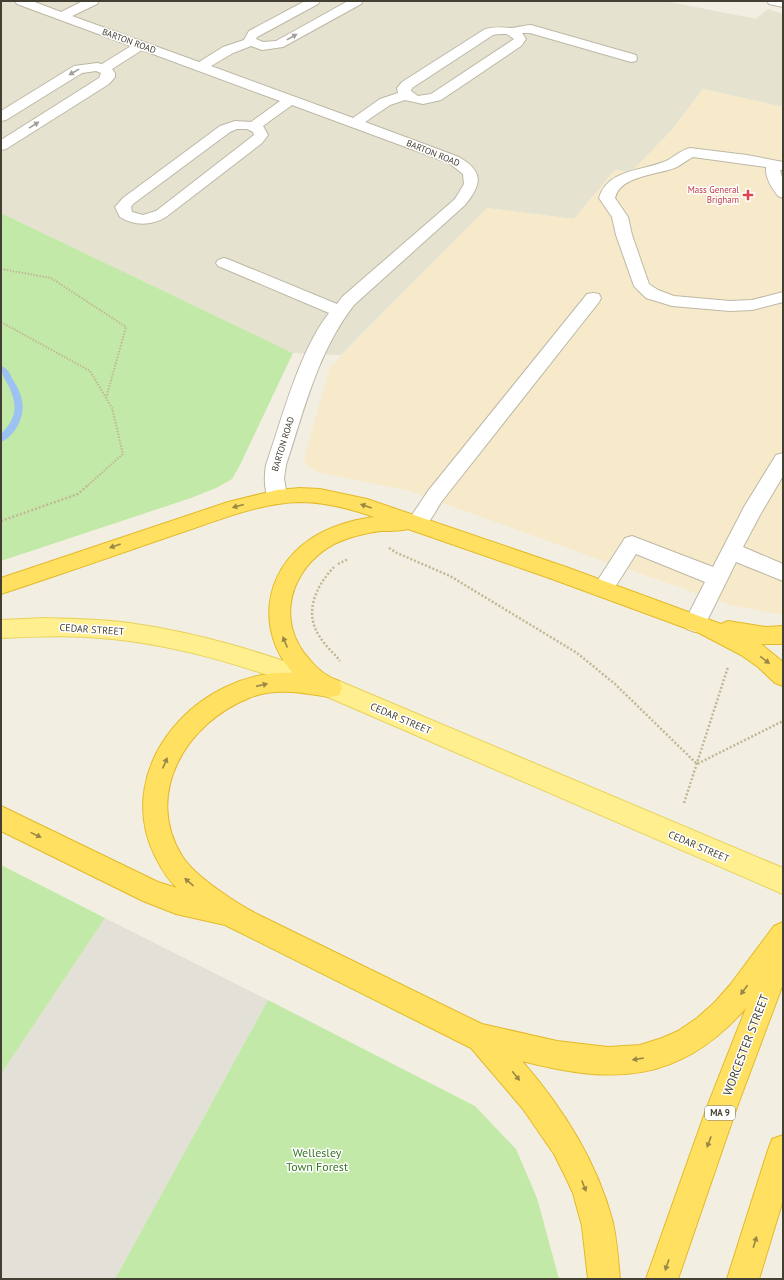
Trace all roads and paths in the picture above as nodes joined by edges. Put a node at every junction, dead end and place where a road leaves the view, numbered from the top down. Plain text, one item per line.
1 (21, 1) edge
2 (93, 1) edge
3 (314, 1) edge
4 (357, 1) edge
5 (773, 1) edge
6 (783, 3) edge
7 (62, 16) junction
8 (512, 32) junction
9 (251, 42) junction
10 (141, 45) junction
11 (631, 58) dead end
12 (200, 67) junction
13 (103, 68) junction
14 (406, 95) junction
15 (290, 100) junction
16 (1, 117) edge
17 (355, 124) junction
18 (253, 127) junction
19 (1, 146) edge
20 (779, 165) edge
21 (783, 193) edge
22 (224, 263) dead end
23 (1, 269) edge
24 (593, 298) dead end
25 (783, 298) edge
26 (340, 311) junction
27 (1, 322) edge
28 (106, 399) junction
29 (781, 468) edge
30 (277, 497) junction
31 (1, 521) edge
32 (416, 524) junction
33 (382, 549) dead end
34 (731, 551) junction
35 (350, 558) dead end
36 (783, 573) edge
37 (718, 578) junction
38 (1, 586) edge
39 (603, 589) junction
40 (701, 625) junction
41 (1, 629) edge
42 (783, 635) edge
43 (340, 662) dead end
44 (728, 666) dead end
45 (783, 676) edge
46 (331, 688) junction
47 (783, 721) edge
48 (697, 764) junction
49 (684, 802) dead end
50 (1, 818) edge
51 (783, 881) edge
52 (231, 914) junction
53 (783, 936) edge
54 (783, 948) edge
55 (480, 1037) junction
56 (783, 1150) edge
57 (604, 1279) edge
58 (662, 1279) edge
59 (743, 1279) edge

1 - 7 lane, BARTON ROAD
2 - 7 lane
3 - 9 lane
9 -> 4 lane
5 - 6 lane
7 - 10 lane, BARTON ROAD
8 - 11 lane
8 - 14 lane
8 - 14 lane
9 - 12 lane
10 - 12 lane, BARTON ROAD
10 - 13 lane
12 - 15 lane, BARTON ROAD
13 -> 16 lane
19 -> 13 lane
14 - 17 lane
15 - 17 lane, BARTON ROAD
15 - 18 lane
17 - 26 lane, BARTON ROAD
18 - 18 lane
20 - 21 lane
20 - 25 lane
22 - 26 lane
23 - 28 path
24 - 32 lane
26 - 30 lane, BARTON ROAD
27 - 28 path
28 - 31 path
29 - 34 lane
32 -> 30 highway
30 -> 38 highway
32 - 39 highway
46 -> 32 highway
33 - 48 path
34 - 36 lane
34 - 37 lane
35 - 43 path
37 - 39 lane
37 - 40 lane
39 - 40 highway
40 - 42 highway
40 -> 45 highway
41 - 46 main road, CEDAR STREET
44 - 48 path
46 - 51 main road, CEDAR STREET
52 -> 46 highway
47 - 48 path
48 - 49 path
50 -> 52 highway
52 - 55 highway
53 -> 55 highway
54 -> 58 highway, WORCESTER STREET / MA 9
55 -> 57 highway
59 -> 56 highway

